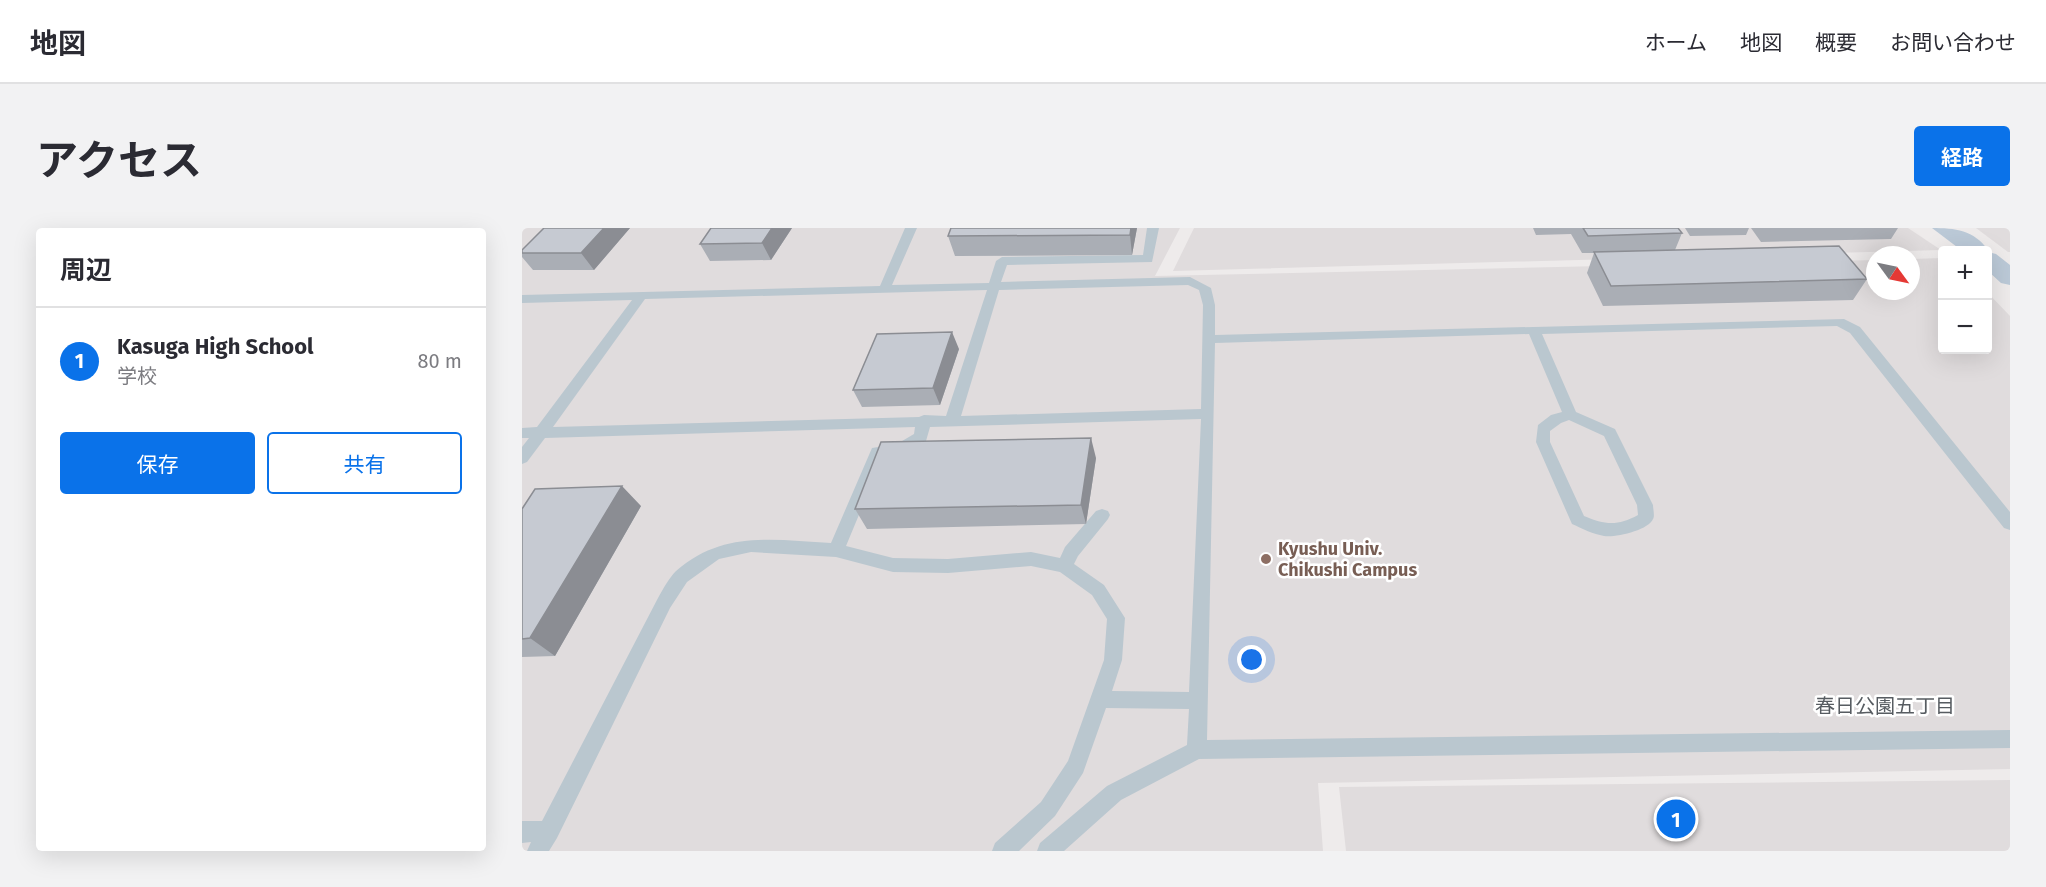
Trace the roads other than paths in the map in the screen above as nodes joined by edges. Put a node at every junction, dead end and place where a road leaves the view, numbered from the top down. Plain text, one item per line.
1 (911, 228) edge
2 (1153, 228) edge
3 (1944, 228) edge
4 (1970, 246) edge
5 (1992, 262) edge
6 (2010, 278) edge
7 (993, 287) junction
8 (884, 290) junction
9 (641, 296) junction
10 (529, 299) edge
11 (522, 314) edge
12 (1534, 330) junction
13 (1208, 339) junction
14 (1208, 414) junction
15 (1570, 416) junction
16 (924, 420) junction
17 (952, 420) junction
18 (542, 432) junction
19 (522, 433) edge
20 (522, 458) edge
21 (1102, 515) dead end
22 (2010, 524) edge
23 (836, 550) junction
24 (1065, 566) junction
25 (1100, 699) junction
26 (1199, 701) junction
27 (2010, 739) edge
28 (1197, 750) junction
29 (550, 831) junction
30 (522, 832) edge
31 (538, 851) edge
32 (1003, 851) edge
33 (1048, 851) edge

1 - 8 lane
2 - 7 lane
3 - 4 main road
5 - 6 main road
7 - 8 lane
7 - 13 lane
7 - 17 lane
8 - 9 lane
9 - 10 lane
9 - 18 lane
10 - 11 lane
12 - 13 lane
12 - 15 lane
12 - 22 lane
13 - 14 lane
14 - 17 lane
14 - 26 lane
15 - 15 lane
16 - 17 lane
16 - 18 lane
16 - 23 lane
18 - 19 lane
18 - 20 lane
21 - 24 lane
23 - 24 lane
23 - 29 lane
24 - 25 lane
25 - 26 lane
25 - 32 lane
26 - 28 lane
27 - 28 lane
28 - 33 lane
29 - 30 lane
29 - 31 lane

